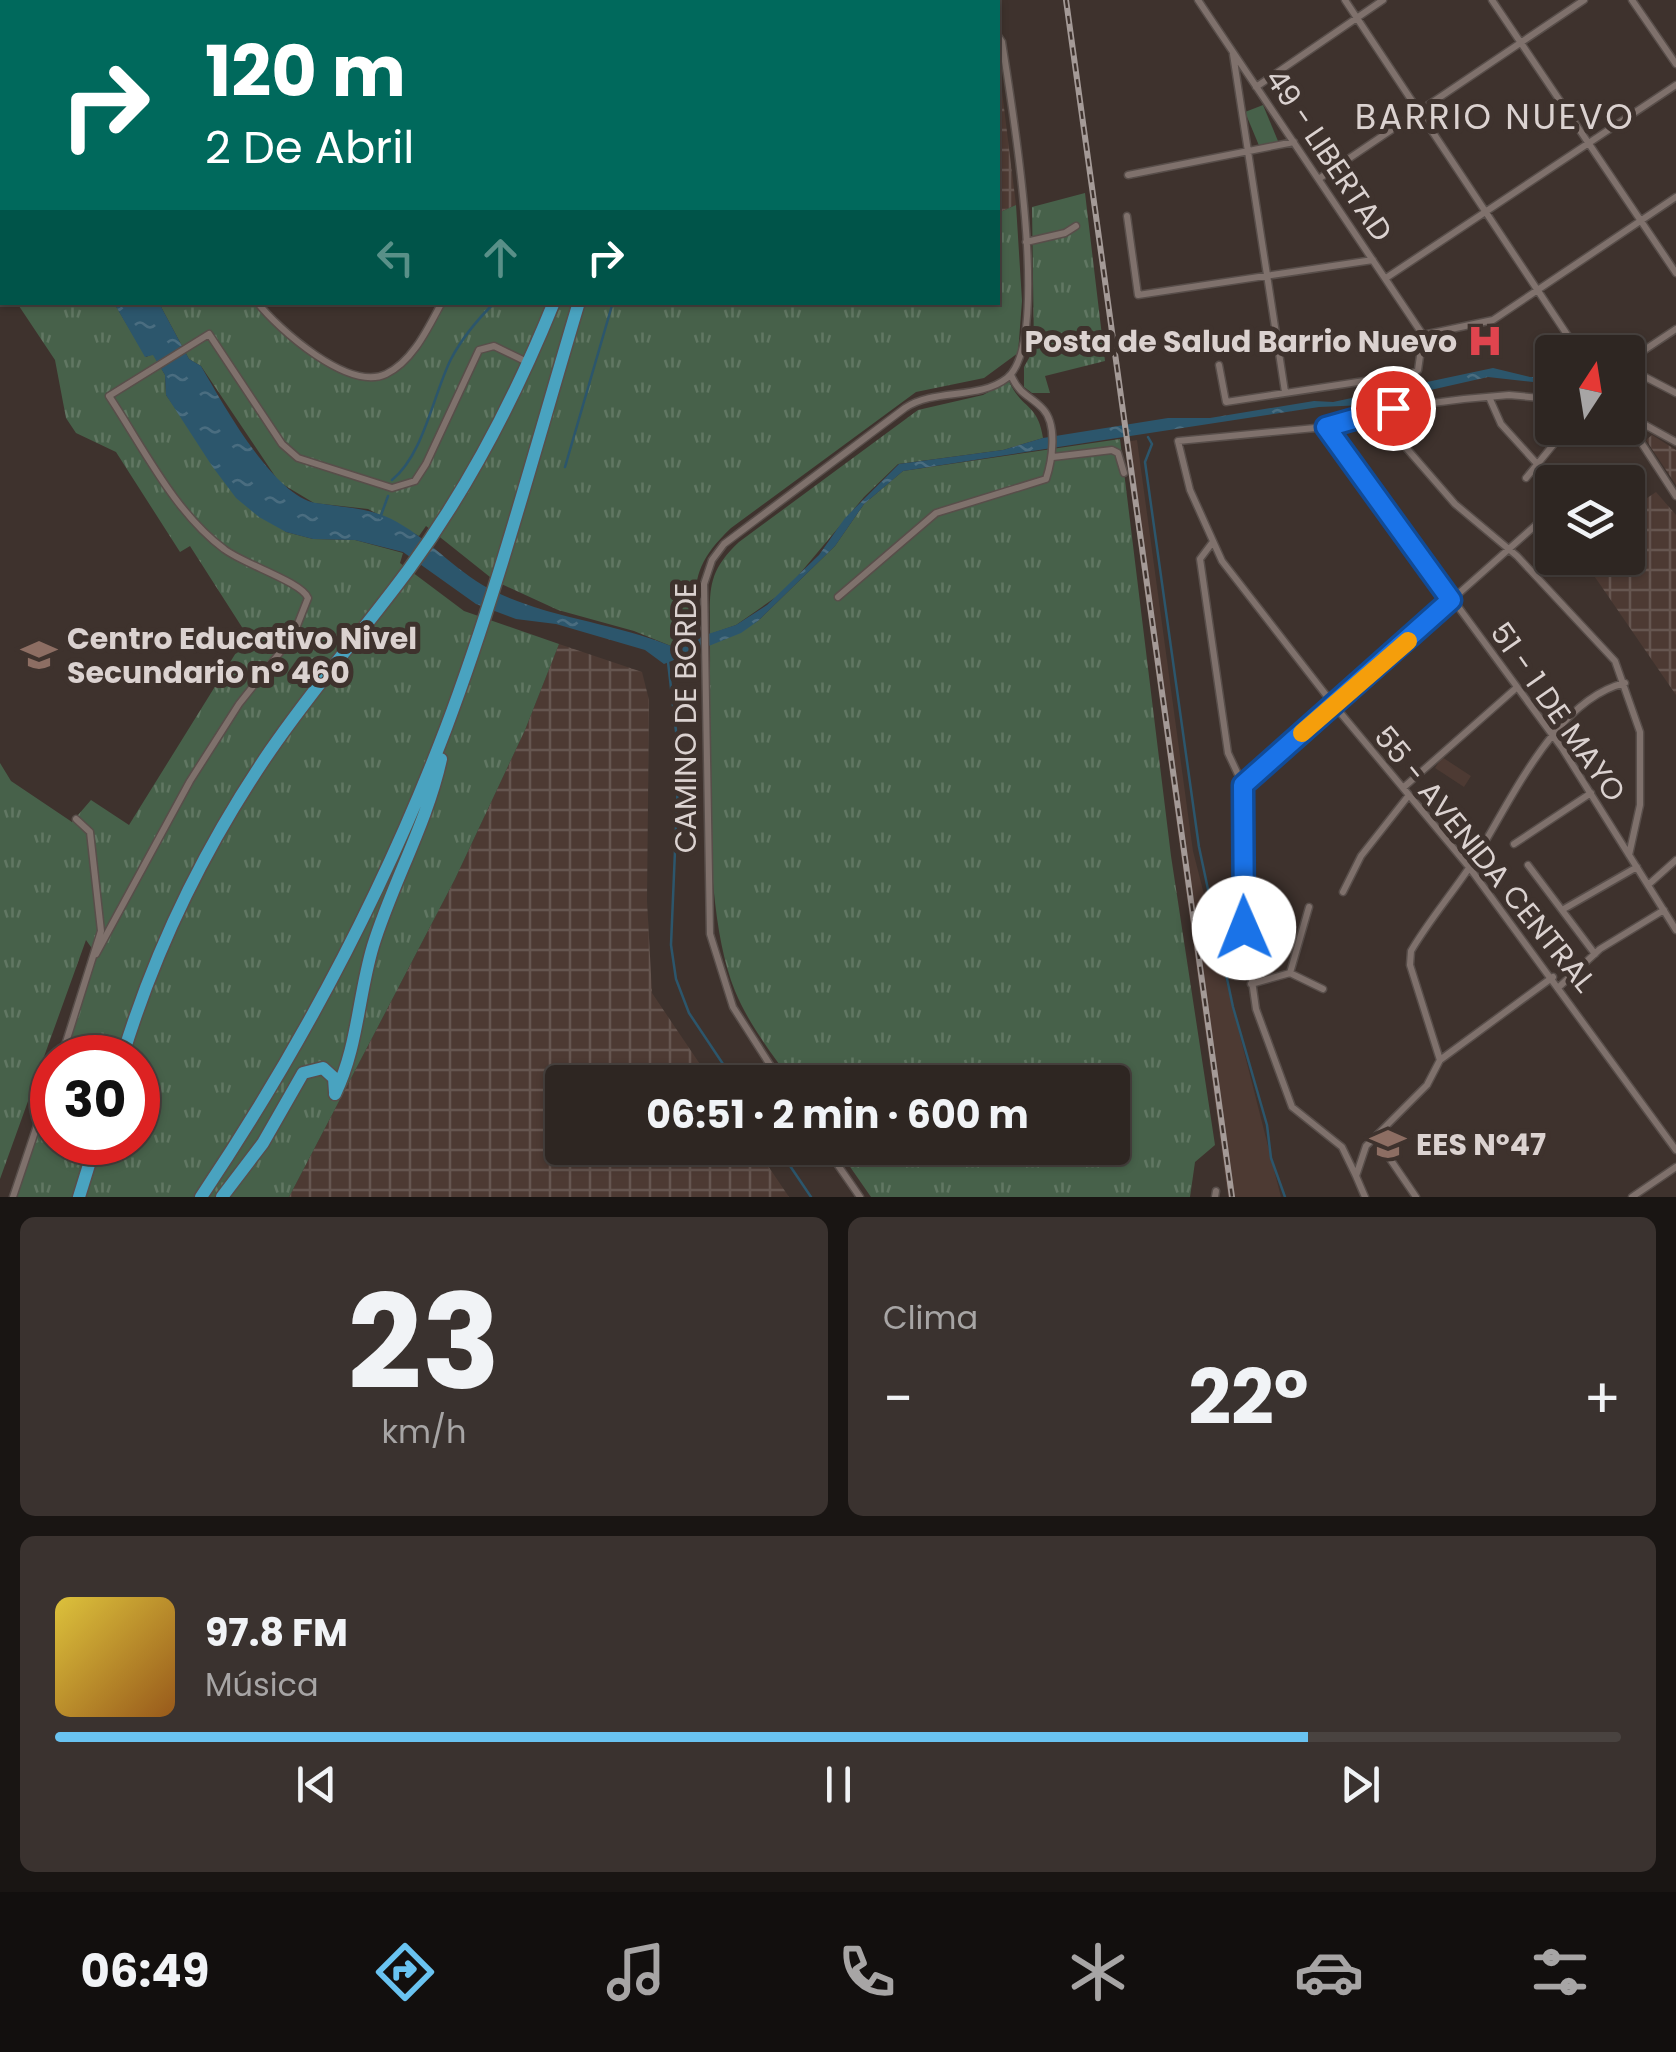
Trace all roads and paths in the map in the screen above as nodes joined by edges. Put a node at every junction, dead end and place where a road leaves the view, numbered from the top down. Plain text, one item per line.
1 (1198, 0) edge
2 (1346, 0) edge
3 (1382, 0) edge
4 (1492, 0) edge
5 (1584, 0) edge
6 (1632, 0) edge
7 (1357, 17) junction
8 (1000, 39) edge
9 (1520, 42) junction
10 (1233, 52) junction
11 (1676, 64) edge
12 (1676, 85) edge
13 (1256, 86) junction
14 (1419, 109) junction
15 (1294, 142) junction
16 (1588, 143) junction
17 (1248, 154) junction
18 (1128, 174) dead end
19 (1320, 178) junction
20 (1676, 197) edge
21 (1488, 212) junction
22 (1127, 216) dead end
23 (1641, 220) junction
24 (1076, 226) dead end
25 (1026, 242) junction
26 (1374, 260) junction
27 (1676, 273) edge
28 (1266, 276) junction
29 (1386, 278) junction
30 (1540, 290) junction
31 (260, 305) edge
32 (440, 305) edge
33 (553, 305) edge
34 (578, 305) edge
35 (1676, 329) edge
36 (1422, 335) junction
37 (1569, 335) edge
38 (1645, 352) edge
39 (528, 363) junction
40 (1219, 365) dead end
41 (1645, 374) edge
42 (1011, 375) junction
43 (1285, 393) junction
44 (1676, 393) edge
45 (1489, 396) junction
46 (1535, 399) edge
47 (1375, 412) junction
48 (1645, 424) edge
49 (1326, 427) junction
50 (1676, 442) edge
51 (1642, 445) edge
52 (1052, 455) junction
53 (1538, 465) edge
54 (1535, 470) edge
55 (1124, 473) dead end
56 (1526, 478) dead end
57 (1676, 496) edge
58 (1535, 526) edge
59 (1212, 542) junction
60 (1508, 549) junction
61 (838, 597) dead end
62 (1451, 600) junction
63 (1625, 683) junction
64 (1515, 688) junction
65 (1333, 704) junction
66 (447, 726) junction
67 (1553, 736) junction
68 (1243, 785) junction
69 (1406, 791) junction
70 (1591, 794) junction
71 (76, 819) dead end
72 (1514, 844) dead end
73 (1630, 855) junction
74 (1676, 860) edge
75 (1528, 865) dead end
76 (1469, 867) junction
77 (1637, 867) junction
78 (1648, 885) junction
79 (1343, 892) dead end
80 (1309, 907) dead end
81 (1562, 910) junction
82 (1664, 910) junction
83 (1676, 930) edge
84 (96, 954) junction
85 (1596, 954) junction
86 (1290, 973) junction
87 (1553, 977) junction
88 (1251, 984) junction
89 (1560, 986) junction
90 (1323, 989) dead end
91 (68, 1035) edge
92 (130, 1035) edge
93 (1440, 1060) junction
94 (771, 1065) edge
95 (1375, 1137) junction
96 (30, 1146) edge
97 (1366, 1146) junction
98 (1342, 1147) junction
99 (1676, 1150) edge
100 (89, 1165) edge
101 (838, 1165) edge
102 (1676, 1168) edge
103 (1356, 1176) junction
104 (13, 1197) edge
105 (80, 1197) edge
106 (200, 1197) edge
107 (222, 1197) edge
108 (860, 1197) edge
109 (1365, 1197) edge
110 (1416, 1197) edge
111 (1632, 1197) edge

1 - 10 street, 49 - LIBERTAD
2 - 7 street
3 - 7 street
4 - 9 street
5 - 9 street
6 - 11 street
7 - 13 street
7 - 14 street
8 - 25 street
9 - 14 street
9 - 16 street
10 - 13 street, 49 - LIBERTAD
10 - 17 street
12 - 16 street
13 - 15 street, 49 - LIBERTAD
14 - 19 street
14 - 21 street
15 - 17 street
15 - 19 street, 49 - LIBERTAD
16 - 21 street
16 - 23 street
17 - 18 street
17 - 28 street
19 - 26 street, 49 - LIBERTAD
20 - 23 street
21 - 29 street
21 - 30 street
22 - 28 street
23 - 27 street
23 - 30 street
24 - 25 street
25 - 42 street
26 - 28 street
26 - 29 street, 49 - LIBERTAD
28 - 43 street
29 - 36 street, 49 - LIBERTAD
30 - 36 street
30 - 37 street
31 - 32 street
33 - 39 highway
34 - 66 highway
35 - 38 street
36 - 43 street
39 - 84 street
39 - 92 highway
40 - 43 street
41 - 44 street
42 - 52 street
42 - 94 street, CAMINO DE BORDE
45 - 46 street
45 - 47 street
45 - 53 street
47 - 49 street
47 - 60 street
48 - 50 street
49 - 59 street, 55 - AVENIDA CENTRAL
49 - 62 street, 51 - 1 DE MAYO
51 - 57 street
52 - 55 street
52 - 61 street
54 - 56 street
58 - 60 street
59 - 65 street, 55 - AVENIDA CENTRAL
59 - 68 street
60 - 62 street
60 - 63 street
62 - 64 street, 51 - 1 DE MAYO
62 - 65 street
63 - 67 street
63 - 73 street
64 - 67 street, 51 - 1 DE MAYO
64 - 69 street
65 - 68 street
65 - 69 street, 55 - AVENIDA CENTRAL
66 - 106 highway
66 - 107 highway
67 - 70 street, 51 - 1 DE MAYO
67 - 76 street
68 - 88 street
69 - 76 street, 55 - AVENIDA CENTRAL
69 - 79 street
70 - 72 street
70 - 73 street, 51 - 1 DE MAYO
71 - 84 street
73 - 77 street, 51 - 1 DE MAYO
74 - 78 street
75 - 81 street
76 - 87 street, 55 - AVENIDA CENTRAL
76 - 93 street
77 - 78 street, 51 - 1 DE MAYO
77 - 81 street
78 - 82 street, 51 - 1 DE MAYO
80 - 86 street
81 - 85 street
82 - 83 street, 51 - 1 DE MAYO
82 - 85 street
84 - 91 street
85 - 89 street
86 - 88 street
86 - 90 street
87 - 89 street, 55 - AVENIDA CENTRAL
87 - 93 street
88 - 98 street
89 - 99 street, 55 - AVENIDA CENTRAL
93 - 95 street
95 - 97 street
95 - 110 street
96 - 104 street
97 - 98 street
97 - 103 street
98 - 103 street
100 - 105 highway
101 - 108 street
102 - 111 street
103 - 109 street

